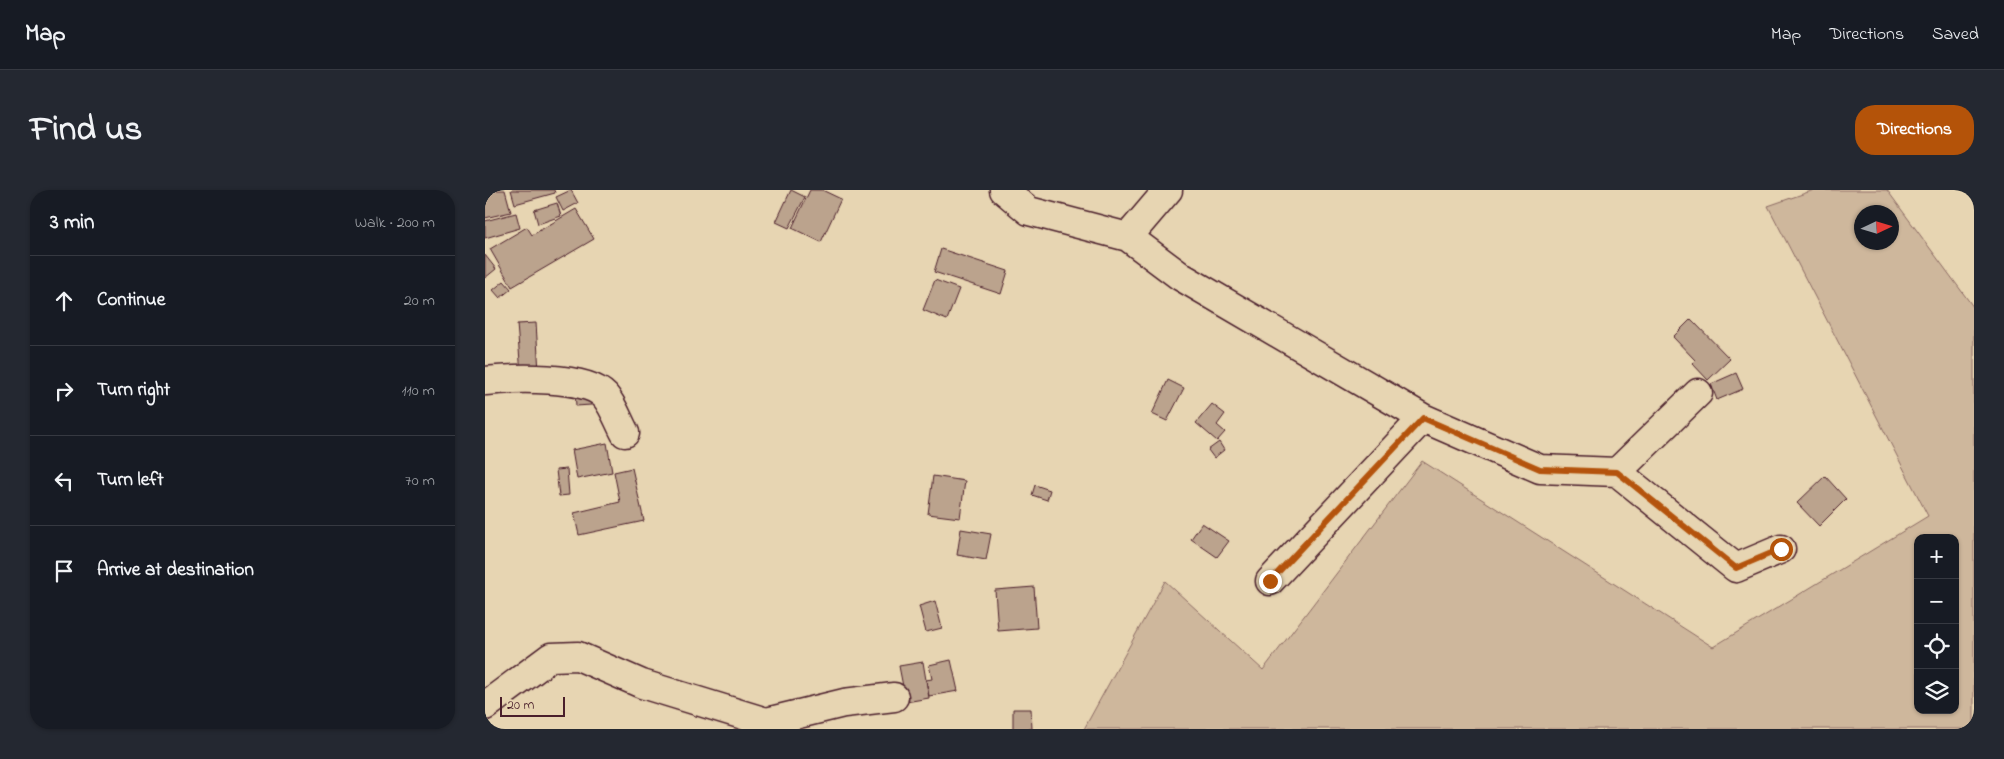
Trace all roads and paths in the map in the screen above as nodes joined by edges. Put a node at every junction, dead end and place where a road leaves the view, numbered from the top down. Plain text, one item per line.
1 (1004, 190) edge
2 (1168, 190) edge
3 (1128, 237) junction
4 (485, 381) edge
5 (1698, 393) dead end
6 (1423, 418) junction
7 (625, 433) dead end
8 (1617, 472) junction
9 (1781, 549) dead end
10 (1270, 581) dead end
11 (894, 698) dead end
12 (485, 706) edge

1 - 3 street
2 - 3 street
3 - 6 street
4 - 7 street
5 - 8 street
6 - 8 street
6 - 10 street
8 - 9 street
11 - 12 street

